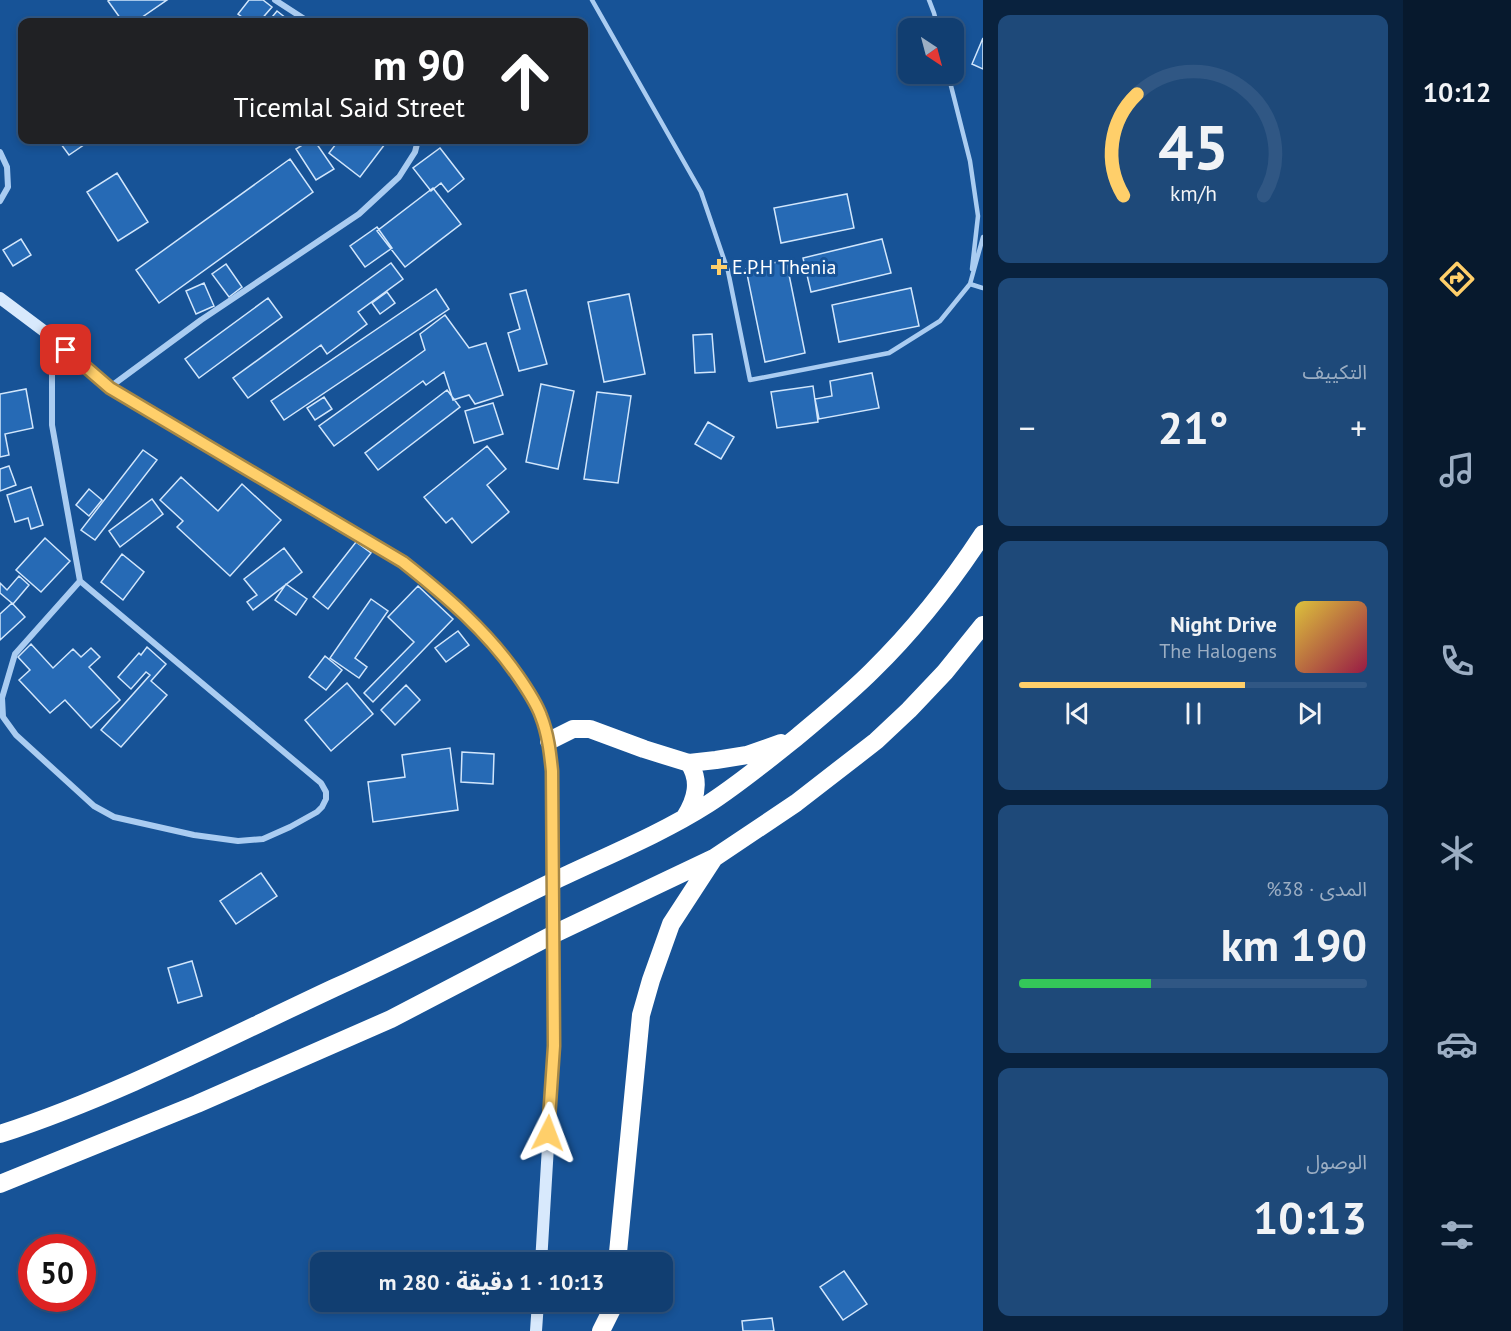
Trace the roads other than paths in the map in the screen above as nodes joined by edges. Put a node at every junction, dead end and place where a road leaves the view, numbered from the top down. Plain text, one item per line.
1 (275, 0) edge
2 (592, 0) edge
3 (929, 0) edge
4 (303, 18) edge
5 (936, 18) edge
6 (951, 84) edge
7 (417, 144) edge
8 (0, 153) edge
9 (0, 201) edge
10 (983, 237) edge
11 (970, 284) junction
12 (983, 288) edge
13 (0, 298) edge
14 (52, 337) junction
15 (110, 388) junction
16 (983, 534) edge
17 (80, 581) junction
18 (983, 626) edge
19 (799, 735) junction
20 (549, 741) junction
21 (689, 763) junction
22 (685, 818) junction
23 (714, 858) junction
24 (0, 1134) edge
25 (0, 1184) edge
26 (542, 1252) edge
27 (618, 1252) edge
28 (538, 1312) edge
29 (609, 1312) edge
30 (612, 1312) edge
31 (537, 1331) edge
32 (601, 1331) edge
33 (611, 1331) edge

1 - 4 street
2 - 11 lane
3 - 5 lane
6 - 11 lane
7 - 15 street
8 - 9 street
10 - 11 lane
11 - 12 lane
13 - 14 main road
14 - 15 main road
14 - 17 street
15 - 20 main road
16 - 19 highway
17 - 17 street
18 - 23 highway
19 - 21 highway
19 - 22 highway
20 - 21 highway
20 - 26 main road, bridge
21 - 22 highway
22 - 24 highway
23 - 25 highway
23 - 27 highway
28 - 31 main road
29 - 32 highway
30 - 33 highway

